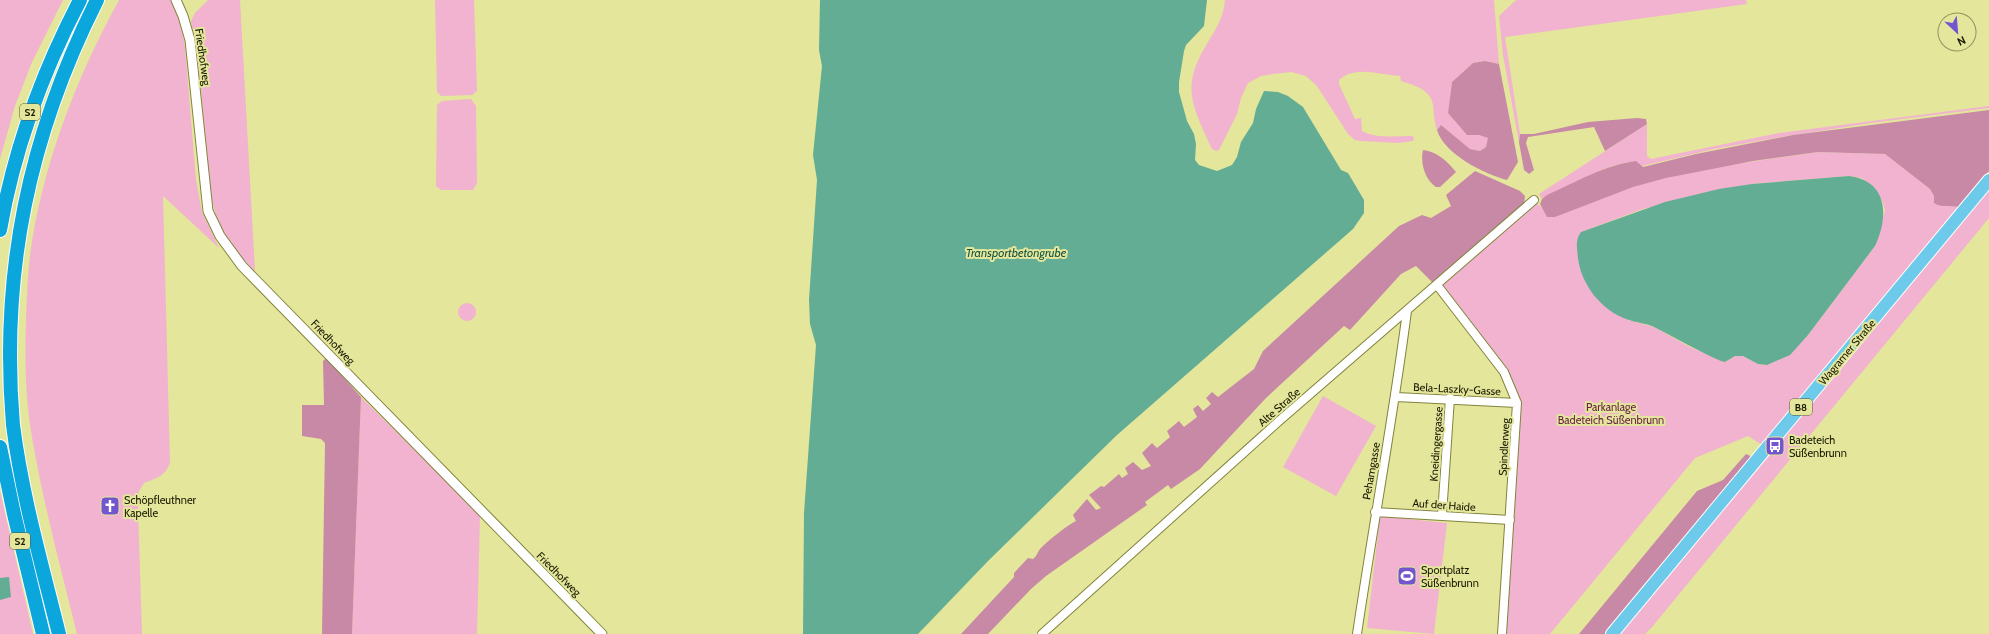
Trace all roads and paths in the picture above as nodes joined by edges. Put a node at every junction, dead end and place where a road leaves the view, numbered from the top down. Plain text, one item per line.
1 (80, 0) edge
2 (97, 0) edge
3 (176, 0) edge
4 (1989, 180) edge
5 (1534, 200) dead end
6 (0, 230) edge
7 (1437, 286) junction
8 (1407, 312) junction
9 (1396, 397) junction
10 (1450, 398) junction
11 (1517, 403) junction
12 (0, 447) edge
13 (1375, 512) junction
14 (1442, 515) junction
15 (1510, 520) junction
16 (43, 634) edge
17 (59, 634) edge
18 (602, 634) edge
19 (1042, 634) edge
20 (1357, 634) edge
21 (1502, 634) edge
22 (1612, 634) edge

1 - 6 highway, S2
2 - 17 highway, S2
3 - 18 street, Friedhofweg
4 - 22 main road, Wagramer Straße / B8
5 - 7 street, Alte Straße
7 - 8 street, Alte Straße
7 - 11 street, Spindlerweg
8 - 9 street, Pehamgasse
8 - 19 street, Alte Straße
9 - 10 street, Bela-Laszky-Gasse
9 - 13 street, Pehamgasse
10 - 11 street, Bela-Laszky-Gasse
10 - 14 street, Kneidingergasse
11 - 15 street, Spindlerweg
12 - 16 highway, S2
13 - 14 street, Auf der Haide
13 - 20 street, Pehamgasse
14 - 15 street, Auf der Haide
15 - 21 street, Spindlerweg

